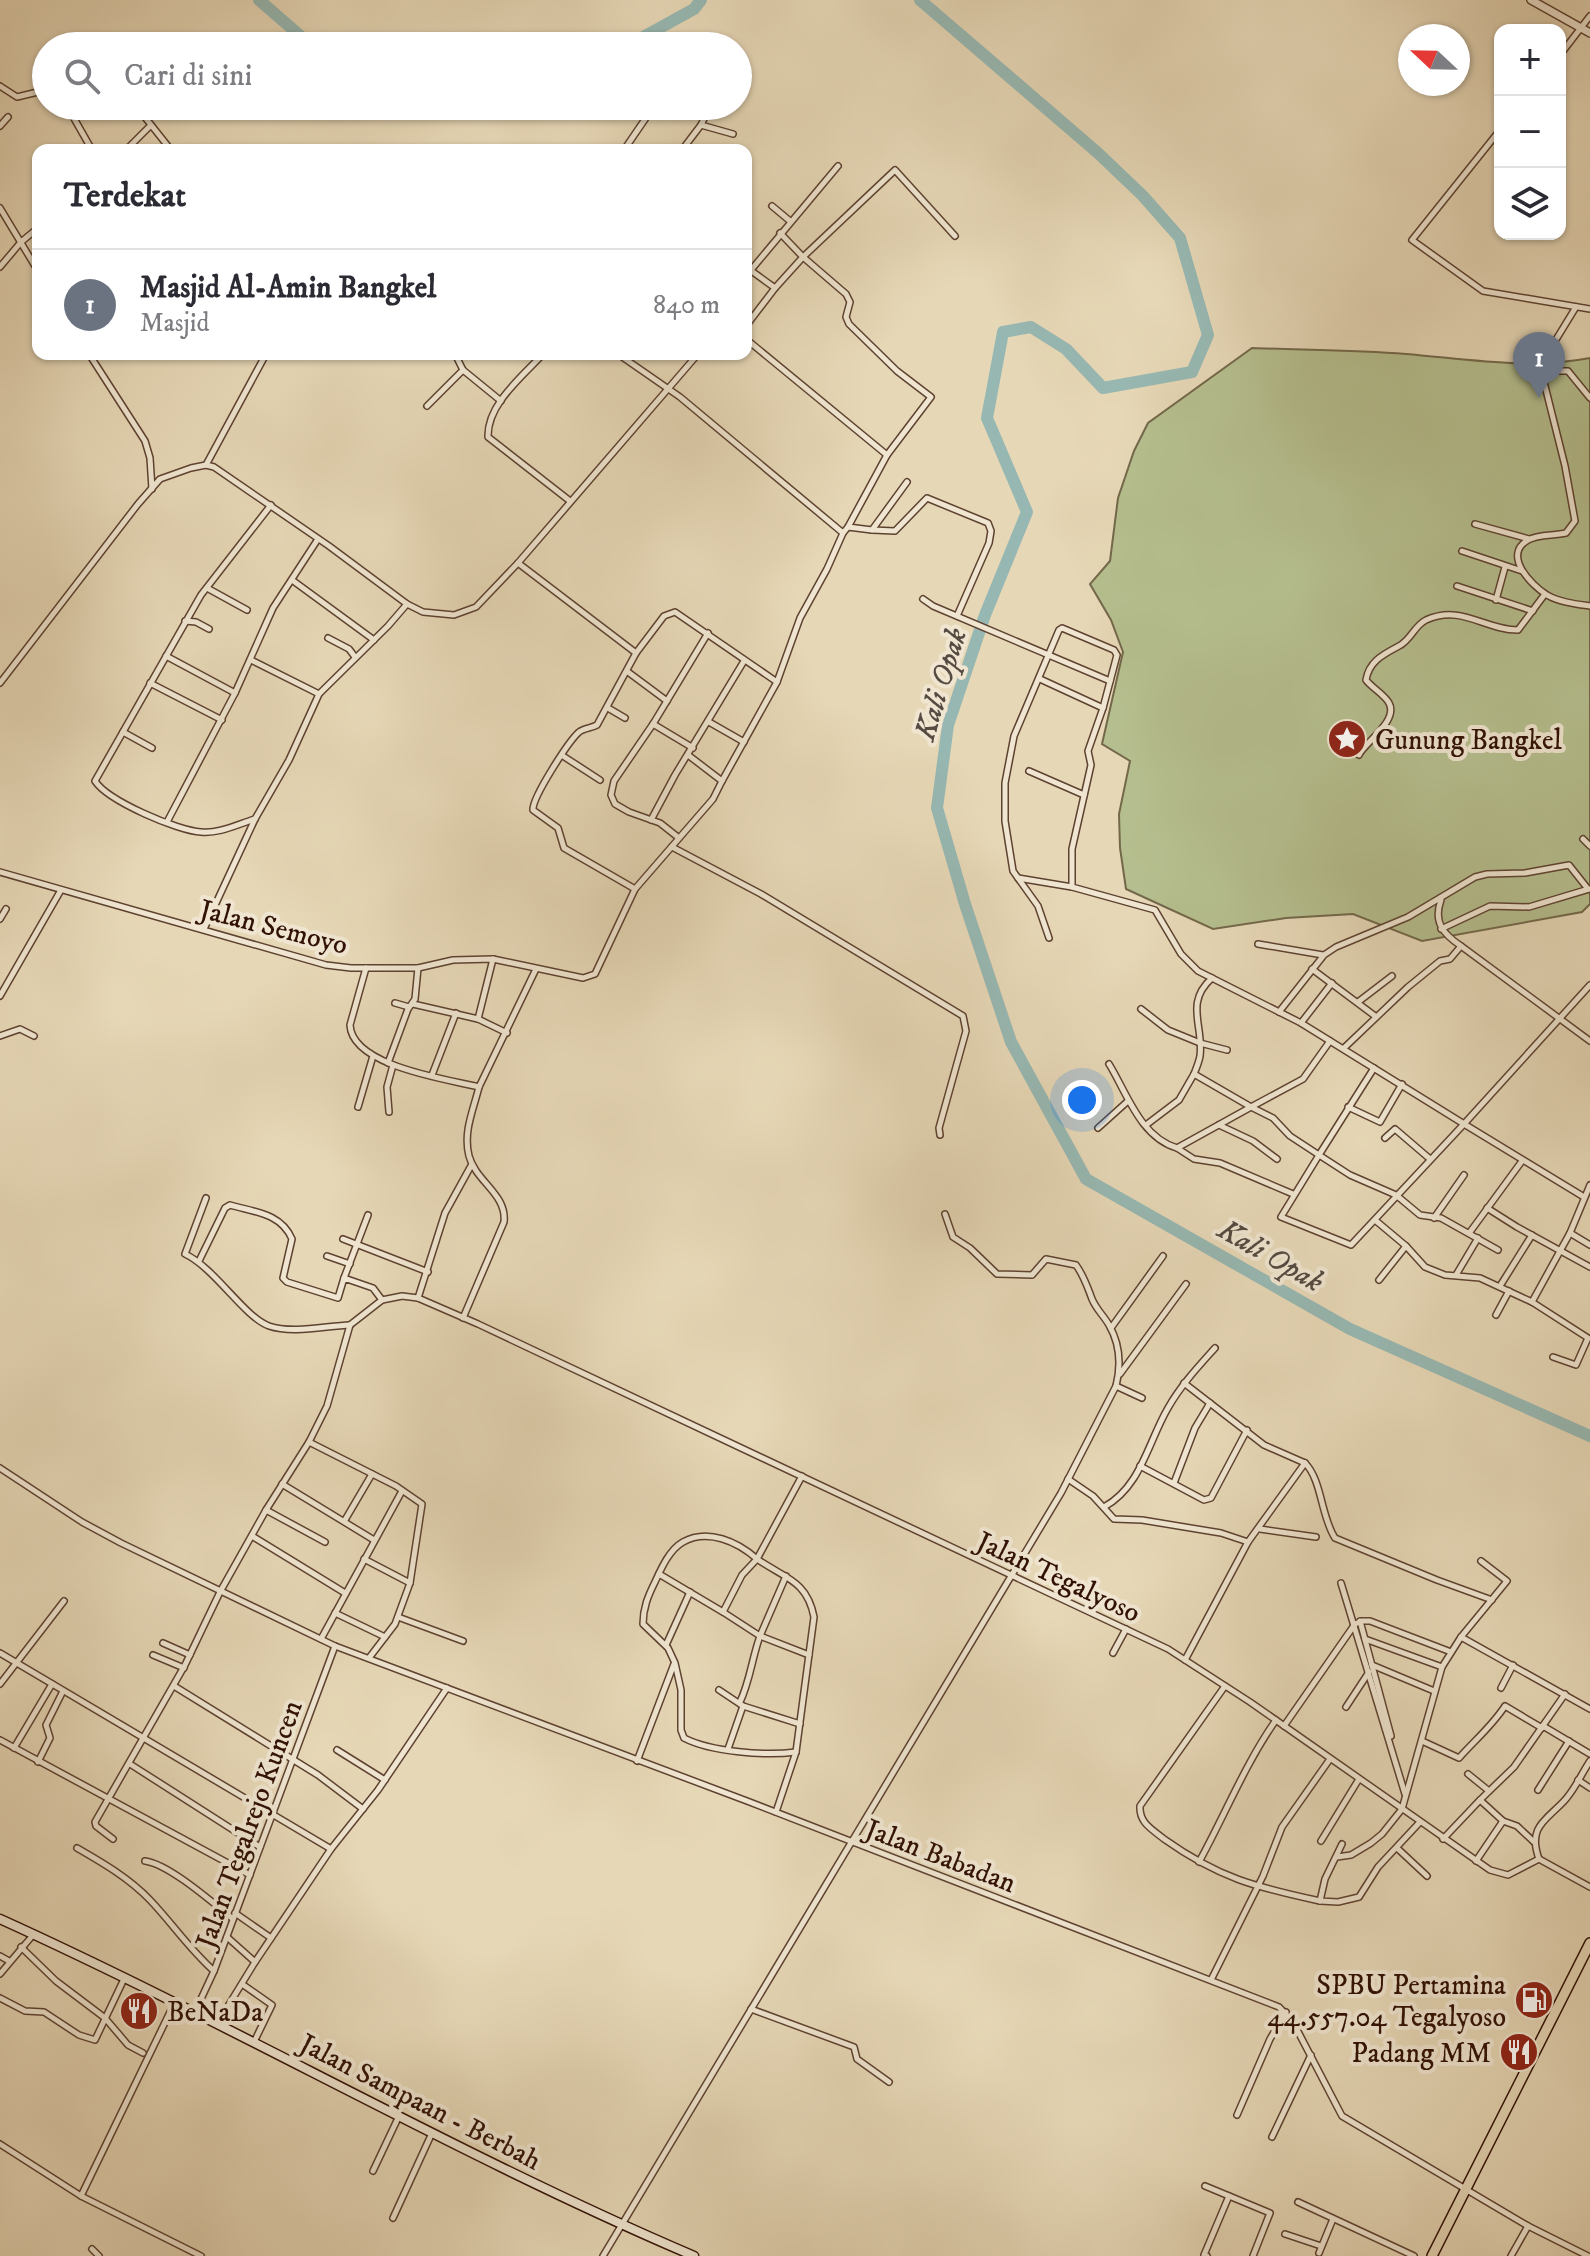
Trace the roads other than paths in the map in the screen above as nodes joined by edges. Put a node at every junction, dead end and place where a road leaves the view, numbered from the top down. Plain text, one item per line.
1 (1531, 0) edge
2 (1542, 3) edge
3 (1590, 16) edge
4 (1581, 29) junction
5 (1590, 33) edge
6 (1566, 48) edge
7 (0, 86) edge
8 (32, 93) edge
9 (8, 117) dead end
10 (75, 120) edge
11 (148, 120) edge
12 (644, 120) edge
13 (703, 120) edge
14 (151, 124) junction
15 (701, 125) junction
16 (0, 126) edge
17 (733, 134) dead end
18 (1494, 138) edge
19 (89, 144) edge
20 (132, 144) edge
21 (166, 144) edge
22 (628, 144) edge
23 (687, 144) edge
24 (838, 166) dead end
25 (772, 206) dead end
26 (0, 208) edge
27 (790, 221) junction
28 (32, 233) edge
29 (780, 233) junction
30 (955, 236) dead end
31 (21, 242) junction
32 (803, 257) junction
33 (32, 261) edge
34 (752, 264) edge
35 (0, 267) edge
36 (752, 271) edge
37 (775, 288) junction
38 (1576, 307) junction
39 (1590, 309) edge
40 (752, 318) edge
41 (752, 344) edge
42 (93, 360) edge
43 (263, 360) edge
44 (458, 360) edge
45 (538, 360) edge
46 (627, 360) edge
47 (693, 360) edge
48 (463, 370) junction
49 (1557, 371) dead end
50 (669, 389) junction
51 (1590, 398) edge
52 (501, 401) junction
53 (427, 406) dead end
54 (887, 455) junction
55 (206, 465) junction
56 (907, 482) dead end
57 (152, 490) junction
58 (570, 501) junction
59 (271, 505) junction
60 (1475, 524) dead end
61 (848, 527) junction
62 (872, 530) junction
63 (843, 533) junction
64 (318, 539) junction
65 (1530, 539) junction
66 (1462, 551) dead end
67 (518, 563) junction
68 (1505, 566) junction
69 (1523, 572) junction
70 (292, 580) junction
71 (1457, 586) dead end
72 (207, 588) junction
73 (1545, 594) junction
74 (923, 599) dead end
75 (1496, 600) junction
76 (407, 604) junction
77 (1590, 606) edge
78 (247, 610) dead end
79 (1533, 611) junction
80 (957, 616) junction
81 (185, 621) junction
82 (209, 629) dead end
83 (708, 633) junction
84 (328, 638) dead end
85 (374, 640) junction
86 (636, 653) junction
87 (1050, 653) junction
88 (166, 656) junction
89 (355, 657) junction
90 (251, 660) junction
91 (744, 661) junction
92 (628, 672) junction
93 (1040, 679) junction
94 (1110, 681) junction
95 (777, 682) junction
96 (0, 683) edge
97 (150, 683) junction
98 (235, 693) junction
99 (319, 694) junction
100 (667, 701) junction
101 (608, 708) junction
102 (1103, 708) junction
103 (625, 718) dead end
104 (222, 720) junction
105 (709, 722) junction
106 (653, 724) junction
107 (123, 732) junction
108 (744, 742) junction
109 (152, 748) dead end
110 (693, 748) junction
111 (688, 755) junction
112 (1359, 755) dead end
113 (563, 756) junction
114 (1029, 771) dead end
115 (600, 780) dead end
116 (722, 781) junction
117 (1084, 795) junction
118 (255, 819) junction
119 (651, 820) junction
120 (167, 822) junction
121 (679, 838) junction
122 (1583, 839) dead end
123 (1590, 846) edge
124 (672, 847) junction
125 (0, 872) edge
126 (1017, 878) junction
127 (1072, 887) junction
128 (635, 889) junction
129 (1589, 889) edge
130 (61, 890) junction
131 (1442, 899) junction
132 (6, 909) dead end
133 (0, 919) edge
134 (204, 929) junction
135 (1441, 929) junction
136 (1049, 938) dead end
137 (1258, 944) dead end
138 (1461, 946) junction
139 (1324, 955) junction
140 (493, 959) junction
141 (366, 968) junction
142 (418, 968) junction
143 (536, 969) junction
144 (1312, 969) junction
145 (1392, 976) dead end
146 (1212, 978) junction
147 (1332, 983) junction
148 (1590, 985) edge
149 (2, 986) edge
150 (0, 996) edge
151 (1358, 1002) junction
152 (395, 1003) dead end
153 (411, 1005) junction
154 (1141, 1009) dead end
155 (1279, 1012) junction
156 (456, 1013) junction
157 (1375, 1016) junction
158 (478, 1019) junction
159 (1559, 1019) junction
160 (1301, 1023) junction
161 (507, 1033) junction
162 (0, 1036) edge
163 (34, 1036) dead end
164 (1330, 1041) junction
165 (1590, 1041) edge
166 (1200, 1043) junction
167 (1344, 1048) junction
168 (1227, 1050) dead end
169 (373, 1056) junction
170 (391, 1064) junction
171 (1109, 1064) dead end
172 (1374, 1068) junction
173 (1194, 1074) junction
174 (432, 1075) junction
175 (1402, 1084) junction
176 (479, 1090) junction
177 (1129, 1101) junction
178 (358, 1107) dead end
179 (1251, 1107) junction
180 (1348, 1107) junction
181 (389, 1112) dead end
182 (1218, 1124) junction
183 (1464, 1124) junction
184 (1146, 1125) junction
185 (1098, 1128) dead end
186 (940, 1135) dead end
187 (1385, 1138) dead end
188 (1177, 1148) junction
189 (1319, 1155) junction
190 (1277, 1159) dead end
191 (1430, 1159) junction
192 (1522, 1161) junction
193 (472, 1164) junction
194 (1464, 1175) dead end
195 (1590, 1185) edge
196 (1294, 1194) junction
197 (1396, 1195) junction
198 (1584, 1197) junction
199 (206, 1198) dead end
200 (1581, 1207) junction
201 (1487, 1208) junction
202 (1590, 1212) edge
203 (945, 1214) dead end
204 (368, 1215) dead end
205 (1434, 1218) junction
206 (1375, 1220) junction
207 (1470, 1232) junction
208 (1570, 1233) junction
209 (1532, 1235) junction
210 (1478, 1238) junction
211 (343, 1239) dead end
212 (357, 1244) junction
213 (1590, 1245) edge
214 (1406, 1246) junction
215 (1498, 1250) dead end
216 (1560, 1251) junction
217 (327, 1256) dead end
218 (1163, 1256) dead end
219 (199, 1261) junction
220 (350, 1264) junction
221 (1590, 1267) edge
222 (428, 1272) junction
223 (1456, 1275) junction
224 (344, 1278) junction
225 (1379, 1280) dead end
226 (1186, 1284) dead end
227 (1500, 1286) junction
228 (1509, 1291) junction
229 (418, 1298) junction
230 (382, 1300) junction
231 (1532, 1302) junction
232 (1496, 1315) dead end
233 (463, 1318) junction
234 (350, 1325) junction
235 (1111, 1328) junction
236 (1589, 1337) edge
237 (1215, 1348) dead end
238 (1553, 1357) dead end
239 (1119, 1374) junction
240 (1184, 1383) junction
241 (1116, 1386) junction
242 (1142, 1398) dead end
243 (1210, 1403) junction
244 (1247, 1430) junction
245 (309, 1442) junction
246 (1305, 1463) junction
247 (1140, 1466) junction
248 (0, 1468) edge
249 (372, 1474) junction
250 (802, 1476) junction
251 (1068, 1479) junction
252 (1174, 1483) junction
253 (282, 1484) junction
254 (402, 1491) junction
255 (1104, 1507) junction
256 (266, 1510) junction
257 (345, 1520) junction
258 (1260, 1529) junction
259 (252, 1536) junction
260 (1316, 1537) dead end
261 (374, 1540) junction
262 (325, 1542) dead end
263 (1248, 1542) junction
264 (364, 1559) junction
265 (757, 1559) junction
266 (1481, 1561) dead end
267 (659, 1574) junction
268 (786, 1576) junction
269 (1010, 1576) junction
270 (410, 1583) junction
271 (1341, 1583) dead end
272 (220, 1592) junction
273 (690, 1592) junction
274 (345, 1593) junction
275 (1493, 1600) junction
276 (64, 1601) dead end
277 (723, 1612) junction
278 (335, 1613) junction
279 (398, 1617) junction
280 (1357, 1623) junction
281 (1126, 1629) junction
282 (760, 1636) junction
283 (385, 1637) junction
284 (1461, 1637) junction
285 (321, 1639) junction
286 (1365, 1639) junction
287 (463, 1641) dead end
288 (163, 1643) dead end
289 (666, 1645) junction
290 (335, 1646) junction
291 (1451, 1652) junction
292 (0, 1653) edge
293 (1113, 1653) dead end
294 (153, 1655) dead end
295 (190, 1655) junction
296 (809, 1655) junction
297 (369, 1658) junction
298 (1185, 1660) junction
299 (675, 1663) junction
300 (17, 1664) junction
301 (1513, 1665) junction
302 (1442, 1667) junction
303 (184, 1668) junction
304 (1370, 1668) junction
305 (0, 1684) edge
306 (52, 1684) junction
307 (174, 1686) junction
308 (1225, 1686) junction
309 (447, 1688) junction
310 (1501, 1688) dead end
311 (719, 1690) dead end
312 (63, 1691) junction
313 (1434, 1691) junction
314 (1565, 1694) junction
315 (741, 1704) junction
316 (1346, 1707) dead end
317 (1590, 1709) edge
318 (1276, 1720) junction
319 (800, 1724) junction
320 (1284, 1726) junction
321 (1542, 1727) junction
322 (145, 1738) junction
323 (0, 1740) edge
324 (1422, 1741) junction
325 (1569, 1741) junction
326 (14, 1748) junction
327 (728, 1749) junction
328 (337, 1750) dead end
329 (796, 1752) junction
330 (1590, 1754) edge
331 (1330, 1759) junction
332 (293, 1761) junction
333 (637, 1761) junction
334 (1590, 1761) edge
335 (38, 1762) junction
336 (130, 1764) junction
337 (1468, 1774) dead end
338 (1359, 1779) junction
339 (385, 1780) junction
340 (1578, 1780) junction
341 (1590, 1788) edge
342 (1538, 1790) dead end
343 (1489, 1791) junction
344 (1406, 1792) junction
345 (109, 1800) junction
346 (1480, 1800) junction
347 (363, 1809) junction
348 (1402, 1809) junction
349 (776, 1812) junction
350 (272, 1815) junction
351 (1503, 1821) junction
352 (1420, 1822) junction
353 (113, 1839) dead end
354 (1443, 1839) junction
355 (1321, 1841) dead end
356 (851, 1842) junction
357 (1534, 1842) junction
358 (1342, 1844) dead end
359 (260, 1847) junction
360 (77, 1848) dead end
361 (1397, 1848) junction
362 (331, 1849) junction
363 (1337, 1857) junction
364 (1539, 1859) junction
365 (145, 1861) dead end
366 (1476, 1861) junction
367 (1199, 1862) junction
368 (250, 1875) junction
369 (1427, 1876) dead end
370 (1257, 1887) junction
371 (1590, 1887) edge
372 (1320, 1901) junction
373 (234, 1916) junction
374 (0, 1919) edge
375 (34, 1934) junction
376 (227, 1937) junction
377 (271, 1938) junction
378 (1590, 1943) edge
379 (21, 1947) junction
380 (0, 1956) edge
381 (9, 1961) junction
382 (255, 1962) junction
383 (214, 1971) junction
384 (0, 1974) edge
385 (124, 1979) junction
386 (1211, 1980) junction
387 (242, 1984) junction
388 (0, 1998) edge
389 (172, 2008) dead end
390 (751, 2009) junction
391 (1286, 2012) junction
392 (194, 2014) junction
393 (105, 2018) junction
394 (216, 2025) junction
395 (254, 2043) junction
396 (143, 2053) dead end
397 (1312, 2055) junction
398 (889, 2082) dead end
399 (1237, 2115) dead end
400 (399, 2116) junction
401 (432, 2133) junction
402 (1272, 2137) dead end
403 (0, 2144) edge
404 (373, 2171) dead end
405 (1205, 2186) dead end
406 (1466, 2188) junction
407 (81, 2196) junction
408 (1229, 2196) junction
409 (1298, 2202) dead end
410 (393, 2218) dead end
411 (1333, 2219) junction
412 (622, 2225) junction
413 (1528, 2226) junction
414 (1285, 2234) dead end
415 (1321, 2246) junction
416 (92, 2249) dead end
417 (1319, 2253) dead end
418 (99, 2256) edge
419 (201, 2256) edge
420 (603, 2256) edge
421 (694, 2256) edge
422 (1207, 2256) edge
423 (1253, 2256) edge
424 (1414, 2256) edge
425 (1432, 2256) edge
426 (1511, 2256) edge
427 (1588, 2256) edge

1 - 2 street
2 - 4 street
3 - 4 street
4 - 5 street
4 - 6 street
7 - 8 street
9 - 16 street
10 - 19 street
11 - 14 street
12 - 22 street
13 - 15 street
14 - 20 street
14 - 21 street
15 - 17 street
15 - 23 street
18 - 38 street
24 - 27 street
25 - 27 street
26 - 31 street
27 - 29 street
28 - 31 street
29 - 32 street
29 - 34 street
30 - 32 street
31 - 33 street
31 - 35 street
32 - 37 street
32 - 54 street
36 - 37 street
37 - 40 street
38 - 39 street
38 - 65 street
41 - 54 street
42 - 57 street
43 - 55 street
44 - 48 street
45 - 52 street
46 - 50 street
47 - 50 street
48 - 52 street
48 - 53 street
49 - 51 street
50 - 58 street
50 - 63 street
52 - 58 street
54 - 61 street
55 - 57 street
55 - 59 street
56 - 62 street
57 - 96 street
58 - 67 street
59 - 64 street
59 - 72 street
60 - 65 street
61 - 62 street
61 - 63 street
62 - 80 street
63 - 95 street
64 - 70 street
64 - 76 street
65 - 69 street
66 - 68 street
67 - 76 street
67 - 86 street
68 - 69 street
68 - 75 street
69 - 73 street
70 - 85 street
70 - 90 street
71 - 75 street
72 - 78 street
72 - 81 street
73 - 77 street
73 - 79 street
74 - 80 street
75 - 79 street
76 - 85 street
79 - 112 street
80 - 87 street
81 - 82 street
81 - 88 street
83 - 86 street
83 - 91 street
83 - 100 street
84 - 89 street
85 - 89 street
86 - 92 street
87 - 93 street
87 - 94 street
87 - 94 street
88 - 97 street
88 - 98 street
89 - 99 street
90 - 98 street
90 - 99 street
91 - 95 street
91 - 105 street
92 - 100 street
92 - 101 street
93 - 102 street
93 - 126 street
94 - 102 street
95 - 108 street
97 - 104 street
97 - 107 street
98 - 104 street
99 - 118 street
100 - 106 street
101 - 103 street
101 - 113 street
102 - 117 street
104 - 120 street
105 - 108 street
105 - 110 street
106 - 110 street
106 - 119 street
107 - 109 street
107 - 120 street
108 - 116 street
110 - 111 street
111 - 116 street
111 - 119 street
113 - 115 street
113 - 128 street
114 - 117 street
116 - 121 street
117 - 127 street
118 - 120 street
118 - 134 street
119 - 121 street
121 - 124 street
122 - 123 street
124 - 128 street
124 - 186 street
125 - 130 street, Jalan Semoyo
126 - 127 street
126 - 136 street
127 - 146 street
128 - 143 street, Jalan Semoyo
129 - 131 street
129 - 135 street
130 - 134 street, Jalan Semoyo
130 - 149 street
131 - 135 street
131 - 139 street
132 - 133 street
134 - 141 street, Jalan Semoyo
135 - 138 street
137 - 139 street
138 - 157 street
138 - 159 street
139 - 144 street
140 - 142 street, Jalan Semoyo
140 - 143 street, Jalan Semoyo
140 - 158 street
141 - 142 street, Jalan Semoyo
141 - 169 street
142 - 153 street
143 - 161 street
144 - 147 street
144 - 155 street
145 - 151 street
146 - 155 street
146 - 166 street
147 - 151 street
147 - 160 street
148 - 159 street
149 - 150 street
151 - 157 street
152 - 153 street
153 - 156 street
153 - 170 street
154 - 166 street
155 - 160 street
156 - 158 street
156 - 174 street
157 - 167 street
158 - 161 street
159 - 165 street
159 - 183 street
160 - 164 street
161 - 176 street
162 - 163 street
164 - 167 street
164 - 179 street
166 - 168 street
166 - 173 street
167 - 172 street
169 - 170 street
169 - 178 street
170 - 174 street
170 - 181 street
171 - 177 street
172 - 175 street
172 - 180 street
173 - 179 street
173 - 184 street
174 - 176 street
175 - 180 street
175 - 183 street
176 - 193 street
177 - 184 street
177 - 185 street
179 - 182 street
179 - 189 street
180 - 189 street
182 - 188 street
182 - 190 street
183 - 191 street
183 - 192 street
184 - 188 street
187 - 191 street
188 - 196 street
189 - 196 street
189 - 197 street
191 - 197 street
192 - 198 street
192 - 201 street
193 - 222 street
193 - 233 street
194 - 205 street
195 - 198 street
196 - 206 street
197 - 205 street
197 - 206 street
198 - 200 street
199 - 219 street
200 - 202 street
200 - 208 street
201 - 207 street
201 - 209 street
203 - 235 street
204 - 212 street
205 - 207 street
206 - 214 street
207 - 210 street
208 - 213 street
208 - 216 street
209 - 216 street
209 - 227 street
210 - 215 street
210 - 223 street
211 - 212 street
212 - 220 street
212 - 222 street
214 - 223 street
214 - 225 street
216 - 221 street
216 - 231 street
217 - 220 street
218 - 235 street
219 - 224 street
219 - 234 street
220 - 224 street
222 - 229 street
223 - 227 street
224 - 230 street
226 - 239 street
227 - 228 street
228 - 231 street
228 - 232 street
229 - 230 street
229 - 233 street, Jalan Tegalyoso
230 - 234 street
231 - 236 street
233 - 250 street, Jalan Tegalyoso
234 - 245 street
235 - 239 street
236 - 238 street
237 - 240 street
239 - 241 street
240 - 243 street
240 - 247 street
241 - 242 street
241 - 251 street
243 - 244 street
243 - 252 street
244 - 246 street
244 - 252 street
245 - 249 street
245 - 253 street
246 - 258 street
246 - 275 street
247 - 252 street
247 - 255 street
248 - 272 street, Jalan Babadan
249 - 254 street
249 - 257 street
250 - 265 street
250 - 269 street, Jalan Tegalyoso
251 - 255 street
251 - 269 street
253 - 256 street
253 - 257 street
254 - 261 street
254 - 270 street
255 - 263 street
256 - 259 street
256 - 262 street
257 - 261 street
258 - 260 street
258 - 263 street
259 - 272 street
259 - 274 street
261 - 264 street
263 - 298 street
264 - 270 street
264 - 274 street
265 - 267 street
265 - 268 street
265 - 277 street
266 - 275 street
267 - 273 street
267 - 289 street
268 - 282 street
268 - 296 street
269 - 281 street, Jalan Tegalyoso
269 - 356 street
270 - 279 street
271 - 280 street
272 - 285 street, Jalan Babadan
272 - 295 street
273 - 277 street
273 - 289 street
274 - 278 street
275 - 284 street
276 - 300 street
277 - 282 street
278 - 283 street
278 - 285 street
279 - 283 street
279 - 287 street
280 - 286 street
280 - 291 street
280 - 304 street
280 - 320 street
281 - 293 street
281 - 298 street, Jalan Tegalyoso
282 - 296 street
282 - 315 street
283 - 297 street
284 - 291 street
284 - 301 street
285 - 290 street, Jalan Babadan
286 - 302 street
286 - 304 street
288 - 295 street
289 - 299 street
290 - 297 street, Jalan Babadan
290 - 332 street, Jalan Tegalrejo Kuncen
291 - 302 street
292 - 300 street
294 - 303 street
295 - 303 street
296 - 319 street
297 - 309 street, Jalan Babadan
298 - 308 street, Jalan Tegalyoso
299 - 327 street
299 - 333 street
300 - 305 street
300 - 306 street
301 - 310 street
301 - 314 street
302 - 313 street
303 - 307 street
304 - 313 street
304 - 316 street
304 - 344 street
306 - 312 street
306 - 326 street
307 - 322 street
307 - 332 street
308 - 318 street, Jalan Tegalyoso
308 - 367 street
309 - 333 street, Jalan Babadan
309 - 339 street
311 - 315 street
312 - 322 street
312 - 335 street
313 - 324 street
314 - 317 street
314 - 321 street
315 - 319 street
315 - 327 street
318 - 320 street, Jalan Tegalyoso
318 - 367 street
319 - 329 street
320 - 331 street, Jalan Tegalyoso
321 - 324 street
321 - 325 street
321 - 343 street
322 - 336 street
322 - 350 street
323 - 326 street
324 - 344 street
325 - 330 street
325 - 342 street
326 - 335 street
327 - 329 street
328 - 339 street
329 - 349 street
331 - 338 street, Jalan Tegalyoso
331 - 370 street
332 - 347 street
332 - 350 street, Jalan Tegalrejo Kuncen
333 - 349 street, Jalan Babadan
334 - 340 street
335 - 345 street
336 - 345 street
336 - 359 street
337 - 343 street
338 - 348 street, Jalan Tegalyoso
338 - 355 street
339 - 347 street
340 - 341 street
340 - 357 street
343 - 346 street
344 - 348 street
345 - 353 street
345 - 368 street
346 - 351 street
346 - 354 street
347 - 362 street
348 - 352 street, Jalan Tegalyoso
348 - 363 street
349 - 356 street, Jalan Babadan
350 - 359 street, Jalan Tegalrejo Kuncen
350 - 362 street
351 - 357 street
351 - 366 street
352 - 354 street, Jalan Tegalyoso
352 - 361 street
354 - 366 street, Jalan Tegalyoso
356 - 386 street, Jalan Babadan
356 - 390 street
357 - 364 street
358 - 363 street
359 - 368 street, Jalan Tegalrejo Kuncen
360 - 383 street
361 - 369 street
361 - 372 street
362 - 377 street
363 - 372 street
364 - 366 street, Jalan Tegalyoso
364 - 371 street
365 - 373 street
367 - 370 street
368 - 373 street, Jalan Tegalrejo Kuncen
370 - 372 street
370 - 386 street
373 - 376 street, Jalan Tegalrejo Kuncen
373 - 377 street
374 - 375 main road, Jalan Sampaan - Berbah
375 - 379 street
375 - 385 main road, Jalan Sampaan - Berbah
376 - 382 street
376 - 383 street, Jalan Tegalrejo Kuncen
377 - 382 street
378 - 406 highway
379 - 381 street
379 - 393 street
380 - 381 street
381 - 384 street
382 - 387 street
383 - 392 street, Jalan Tegalrejo Kuncen
385 - 392 main road, Jalan Sampaan - Berbah
385 - 393 street
386 - 391 street, Jalan Babadan
387 - 394 street
387 - 395 street
388 - 393 street
389 - 407 street
390 - 398 street
390 - 412 street
391 - 397 street
391 - 399 street
392 - 394 main road, Jalan Sampaan - Berbah
393 - 396 street
394 - 395 main road, Jalan Sampaan - Berbah
395 - 400 main road, Jalan Sampaan - Berbah
397 - 402 street
397 - 406 street
400 - 401 main road, Jalan Sampaan - Berbah
400 - 404 street
401 - 410 street
401 - 412 main road, Jalan Sampaan - Berbah
403 - 407 street
405 - 408 street
406 - 413 street
406 - 425 highway
407 - 419 street
408 - 422 street
408 - 423 street
409 - 411 street
411 - 415 street
411 - 424 street
412 - 420 street
412 - 421 main road, Jalan Sampaan - Berbah
413 - 426 street
413 - 427 street
414 - 415 street
415 - 417 street
416 - 418 street

